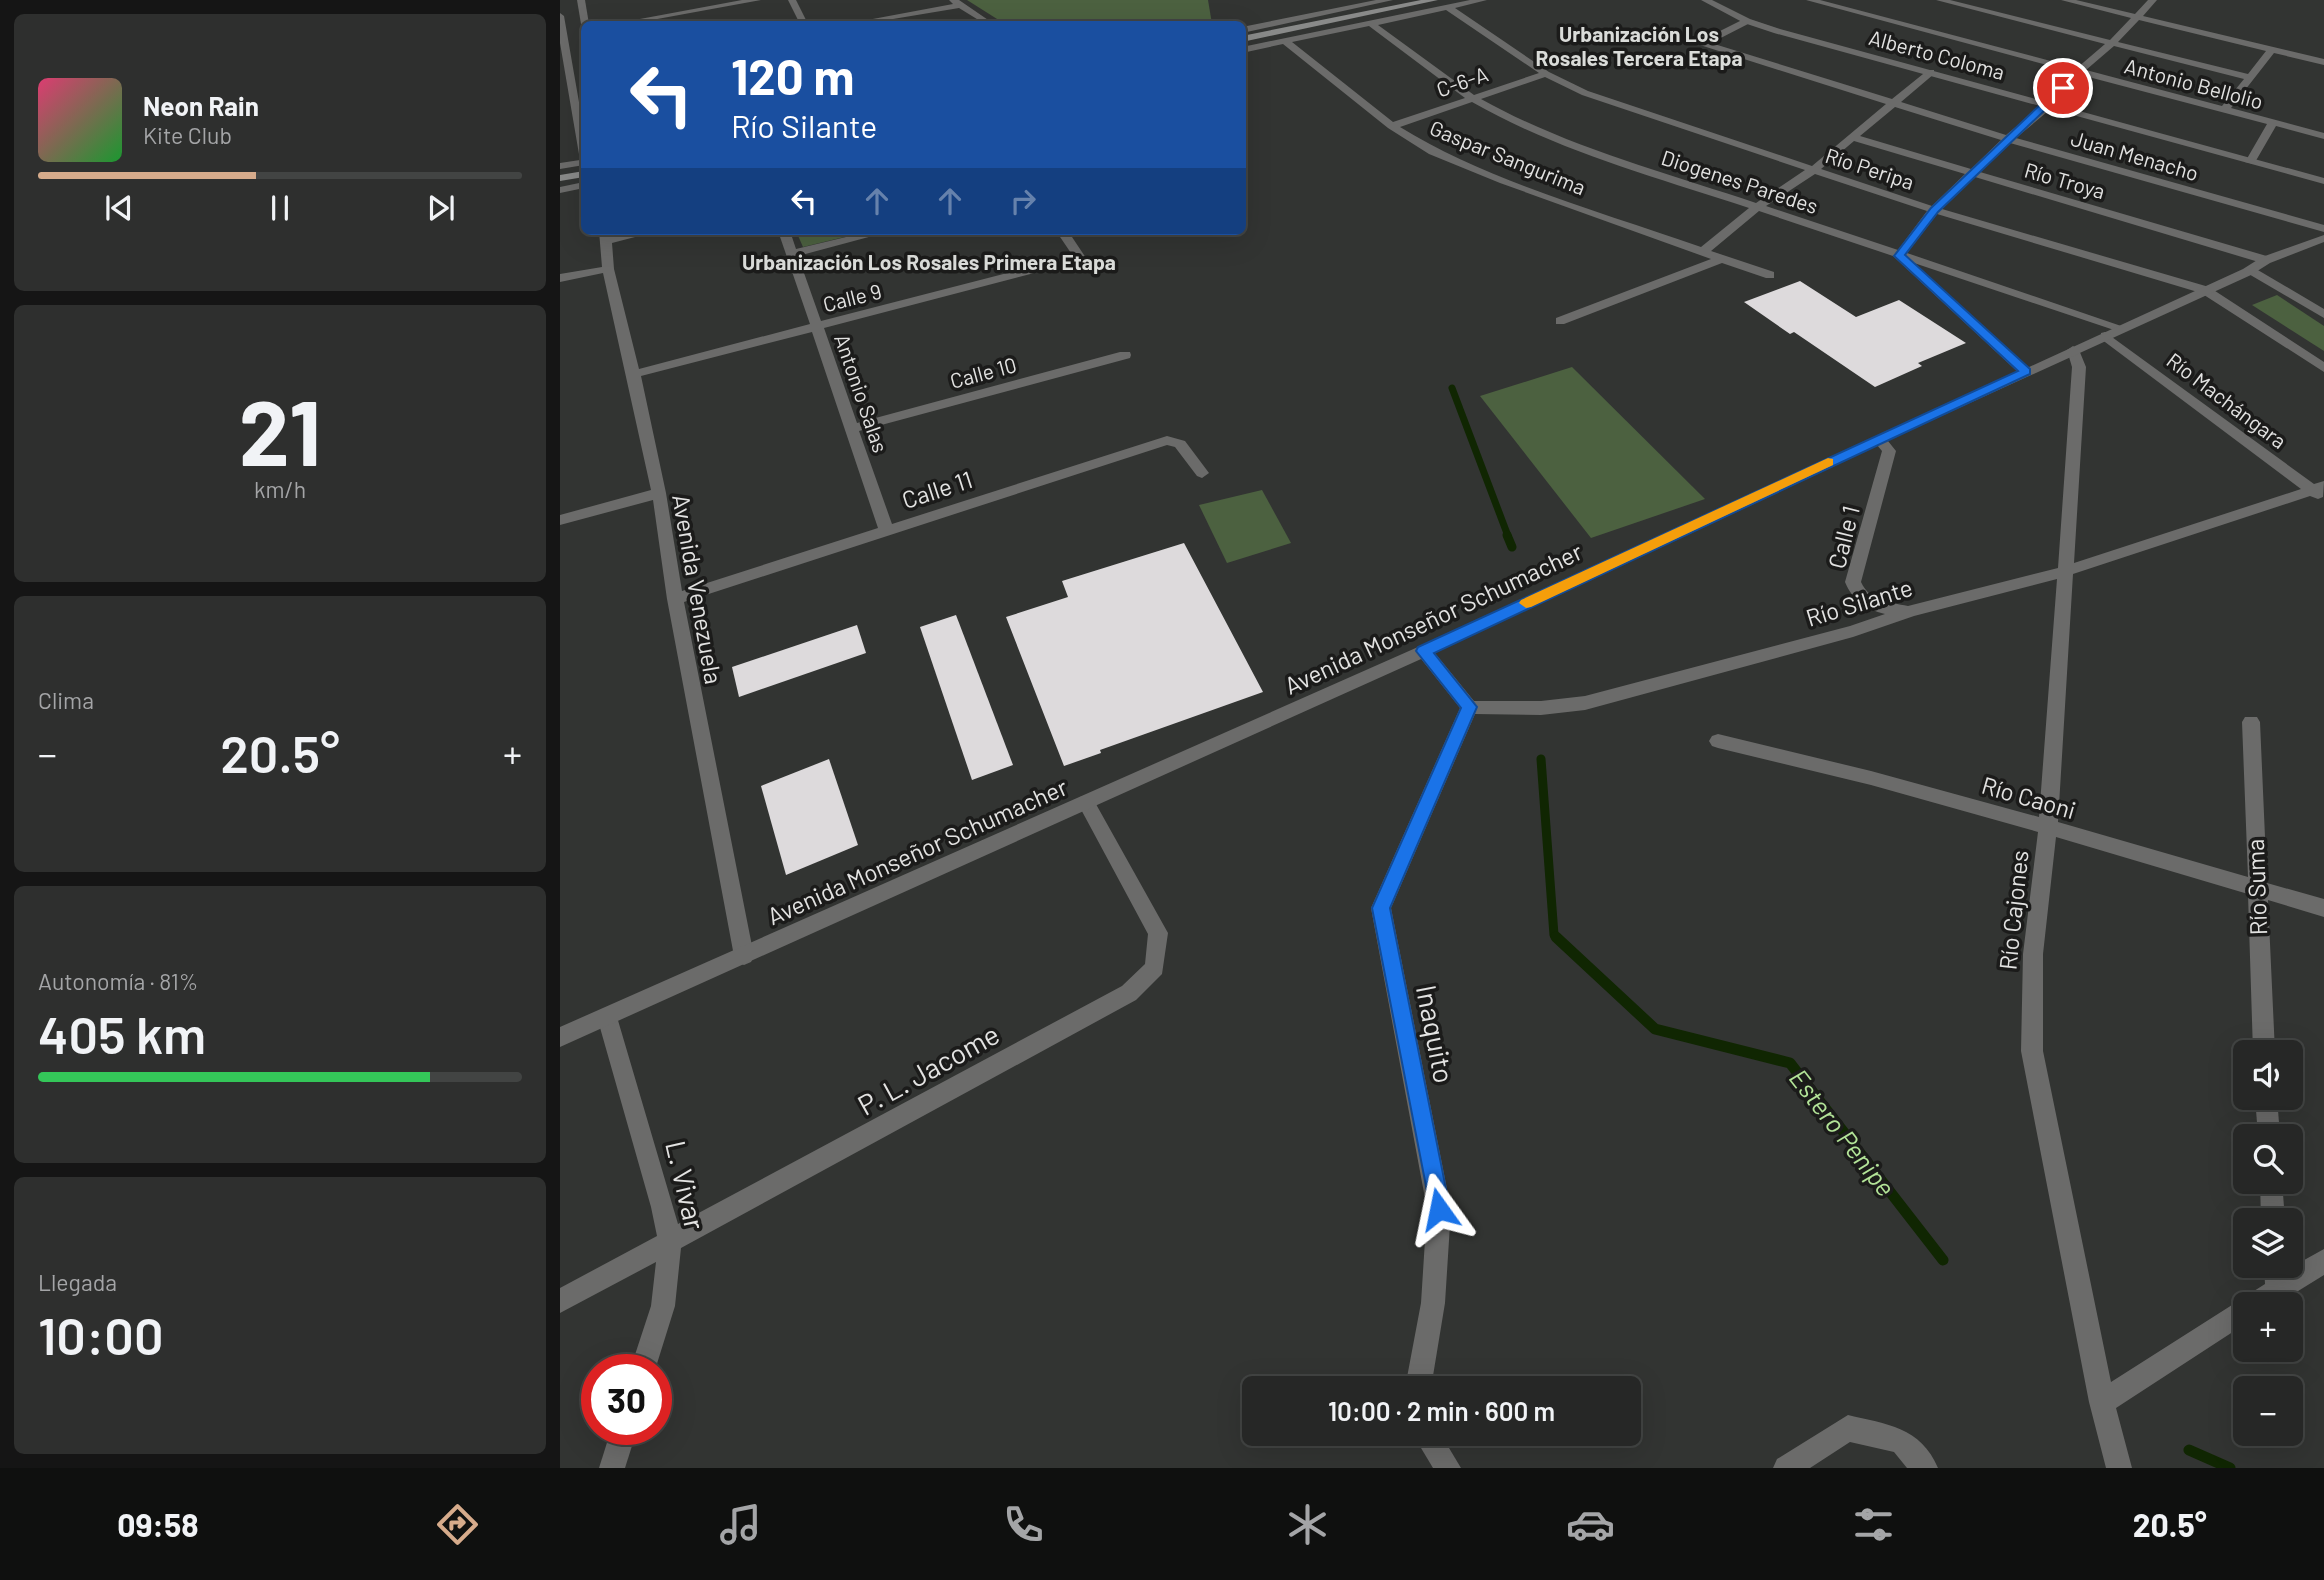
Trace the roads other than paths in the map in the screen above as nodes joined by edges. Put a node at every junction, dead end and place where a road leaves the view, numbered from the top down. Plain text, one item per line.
1 (581, 0) edge
2 (757, 0) edge
3 (792, 0) edge
4 (1389, 0) edge
5 (1434, 0) edge
6 (1483, 0) edge
7 (1810, 0) edge
8 (1940, 0) edge
9 (2065, 0) edge
10 (2152, 0) edge
11 (1709, 1) edge
12 (956, 2) edge
13 (699, 5) edge
14 (1447, 8) junction
15 (560, 17) edge
16 (2136, 17) junction
17 (584, 21) edge
18 (630, 21) edge
19 (802, 21) edge
20 (864, 21) edge
21 (985, 21) edge
22 (1747, 21) junction
23 (1370, 23) junction
24 (1246, 29) edge
25 (581, 31) edge
26 (563, 34) junction
27 (1246, 38) edge
28 (1284, 41) junction
29 (2112, 43) junction
30 (1246, 49) edge
31 (2272, 49) junction
32 (2324, 62) edge
33 (1931, 72) junction
34 (2078, 72) junction
35 (1546, 74) junction
36 (2249, 77) junction
37 (1471, 97) junction
38 (1895, 102) junction
39 (2049, 105) junction
40 (2224, 110) junction
41 (2324, 123) edge
42 (2272, 124) junction
43 (1392, 126) junction
44 (2321, 135) edge
45 (1852, 137) junction
46 (2008, 139) junction
47 (581, 142) edge
48 (581, 161) edge
49 (2250, 162) junction
50 (560, 166) edge
51 (1813, 170) junction
52 (1973, 173) junction
53 (581, 174) edge
54 (560, 178) edge
55 (2324, 181) edge
56 (581, 186) edge
57 (560, 190) edge
58 (1757, 206) junction
59 (1934, 210) junction
60 (2324, 229) edge
61 (785, 235) edge
62 (869, 235) edge
63 (1065, 235) edge
64 (605, 236) edge
65 (2324, 238) edge
66 (1703, 252) junction
67 (792, 254) junction
68 (1899, 256) junction
69 (1721, 258) junction
70 (2266, 260) junction
71 (608, 270) junction
72 (2251, 270) junction
73 (1770, 275) dead end
74 (560, 278) edge
75 (2205, 290) junction
76 (2324, 314) edge
77 (1560, 321) dead end
78 (816, 326) junction
79 (2121, 328) junction
80 (2105, 336) junction
81 (2073, 350) junction
82 (1125, 355) dead end
83 (2324, 368) edge
84 (2026, 372) junction
85 (634, 374) junction
86 (852, 429) junction
87 (1879, 439) junction
88 (1202, 473) dead end
89 (2320, 492) edge
90 (659, 493) junction
91 (560, 520) edge
92 (887, 529) junction
93 (2066, 571) junction
94 (675, 599) junction
95 (1911, 611) junction
96 (1424, 651) junction
97 (1469, 707) junction
98 (2251, 722) dead end
99 (1718, 741) dead end
100 (1086, 802) junction
101 (2048, 827) junction
102 (2255, 888) junction
103 (2324, 908) edge
104 (744, 956) junction
105 (607, 1017) junction
106 (560, 1037) edge
107 (2263, 1040) edge
108 (670, 1242) junction
109 (2324, 1261) edge
110 (2303, 1268) edge
111 (2275, 1278) edge
112 (2264, 1292) edge
113 (560, 1301) edge
114 (2233, 1318) edge
115 (648, 1354) edge
116 (1420, 1376) edge
117 (2102, 1402) junction
118 (619, 1445) edge
119 (1433, 1446) edge
120 (612, 1468) edge
121 (1447, 1468) edge
122 (1786, 1468) edge
123 (1925, 1468) edge
124 (2119, 1468) edge

1 - 17 street
2 - 13 street
3 - 19 street
4 - 24 street
5 - 27 main road
6 - 14 street
7 - 34 street, Antonio Bellolio
8 - 29 street
9 - 16 street
10 - 16 street
11 - 22 street, Alberto Coloma
12 - 20 street
12 - 21 street
13 - 18 street
14 - 23 street
14 - 35 street, Río Peripa
15 - 26 street
16 - 29 street
16 - 31 street
22 - 33 street, Alberto Coloma
22 - 38 street, Juan Menacho
23 - 28 street
23 - 37 street, Diogenes Paredes
25 - 26 street
26 - 47 street
28 - 30 street
28 - 43 street, Gaspar Sangurima
29 - 34 street
29 - 36 street
31 - 32 street
31 - 36 street
33 - 38 street
33 - 39 street, Alberto Coloma
34 - 39 street
34 - 40 street, Antonio Bellolio
35 - 37 street, C-6-A
35 - 51 street, Río Peripa
36 - 40 street
37 - 43 street, C-6-A
37 - 58 street, Diogenes Paredes
38 - 45 street
38 - 46 street, Juan Menacho
39 - 46 street
39 - 49 street, Alberto Coloma
40 - 42 street, Antonio Bellolio
41 - 44 street
42 - 44 street, Antonio Bellolio
42 - 49 street
43 - 66 street, Gaspar Sangurima
45 - 51 street
45 - 52 street, Río Troya
46 - 52 street
46 - 60 street, Juan Menacho
48 - 50 street
49 - 55 street, Alberto Coloma
51 - 58 street
51 - 59 street, Río Peripa
52 - 59 street
52 - 70 street, Río Troya
53 - 54 main road
56 - 57 street
58 - 66 street
58 - 68 street, Diogenes Paredes
59 - 68 street
59 - 75 street, Río Peripa
61 - 67 street, Antonio Salas
62 - 67 street
63 - 78 street, Calle 9
64 - 71 street, Avenida Venezuela
65 - 70 street, Avenida Monseñor Schumacher
66 - 69 street, Gaspar Sangurima
67 - 78 street, Antonio Salas
68 - 79 street, Diogenes Paredes
68 - 84 street
69 - 73 street, Gaspar Sangurima
69 - 77 street
70 - 72 street, Avenida Monseñor Schumacher
71 - 74 street
71 - 85 street, Avenida Venezuela
72 - 75 street, Avenida Monseñor Schumacher
72 - 76 street
75 - 79 street, Avenida Monseñor Schumacher
75 - 83 street, Río Peripa
78 - 85 street, Calle 9
78 - 86 street, Antonio Salas
79 - 80 street, Avenida Monseñor Schumacher
80 - 81 street, Avenida Monseñor Schumacher
80 - 89 street, Río Machángara
81 - 84 street, Avenida Monseñor Schumacher
81 - 93 street, Río Cajones
82 - 86 street, Calle 10
84 - 87 street, Avenida Monseñor Schumacher
85 - 90 street, Avenida Venezuela
86 - 92 street, Antonio Salas
87 - 95 street, Calle 1
87 - 96 street, Avenida Monseñor Schumacher
88 - 92 street, Calle 11
89 - 93 street, Río Silante
90 - 91 street
90 - 94 street, Avenida Venezuela
92 - 94 street, Calle 11
93 - 95 street, Río Silante
93 - 101 street, Río Cajones
94 - 104 street, Avenida Venezuela
95 - 97 street, Río Silante
96 - 97 street
96 - 100 street, Avenida Monseñor Schumacher
97 - 116 street, Inaquito
98 - 102 street, Río Suma
99 - 101 street, Río Caoni
100 - 104 street, Avenida Monseñor Schumacher
100 - 108 street, P. L. Jacome
101 - 102 street, Río Caoni
101 - 117 street, Río Cajones
102 - 103 street, Río Caoni
102 - 107 street, Río Suma
104 - 105 street, Avenida Monseñor Schumacher
105 - 106 street, Avenida Monseñor Schumacher
105 - 108 street, L. Vivar
108 - 113 street, P. L. Jacome
108 - 115 street, L. Vivar
109 - 110 street
111 - 112 street
114 - 117 street
117 - 124 street, Río Cajones
118 - 120 street
119 - 121 street
122 - 123 street

